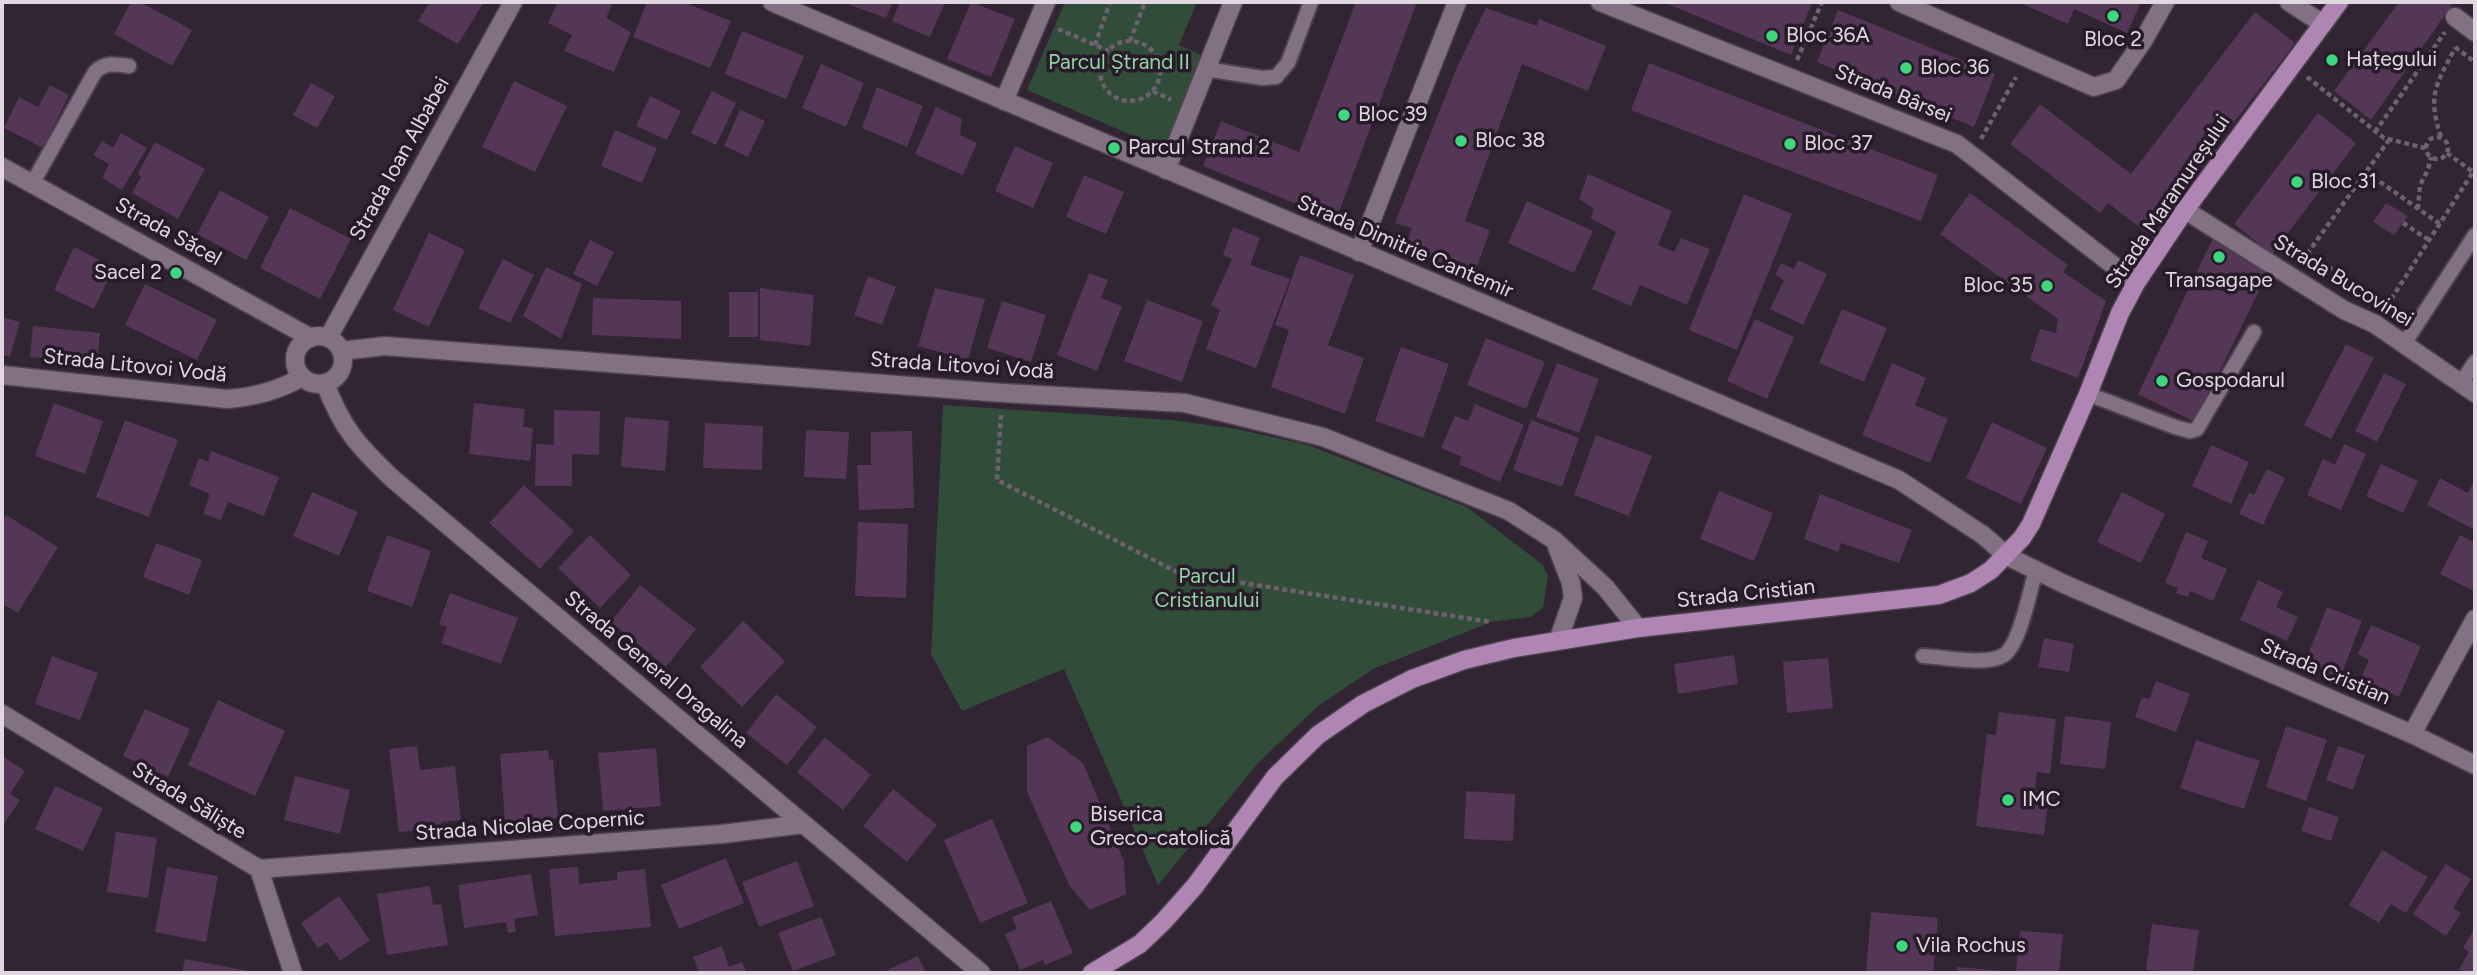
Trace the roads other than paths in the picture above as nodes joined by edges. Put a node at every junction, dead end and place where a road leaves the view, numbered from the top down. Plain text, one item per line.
1 (513, 2) edge
2 (1046, 2) edge
3 (1233, 2) edge
4 (1311, 2) edge
5 (1457, 2) edge
6 (1600, 2) edge
7 (1899, 2) edge
8 (2165, 2) edge
9 (2289, 2) edge
10 (2339, 2) edge
11 (785, 4) edge
12 (2455, 17) road end
13 (2323, 24) junction
14 (2475, 32) edge
15 (129, 66) dead end
16 (1206, 69) junction
17 (1004, 101) junction
18 (2, 167) edge
19 (1166, 170) junction
20 (32, 184) junction
21 (2185, 209) junction
22 (2475, 235) edge
23 (1359, 252) junction
24 (2136, 284) junction
25 (2254, 332) dead end
26 (320, 338) junction
27 (2404, 344) junction
28 (341, 351) junction
29 (2475, 362) edge
30 (2, 375) edge
31 (302, 377) junction
32 (325, 383) junction
33 (2468, 388) edge
34 (2088, 394) junction
35 (1554, 540) junction
36 (2007, 556) junction
37 (2036, 570) junction
38 (2475, 619) edge
39 (1637, 628) junction
40 (1558, 641) junction
41 (1923, 656) dead end
42 (2, 714) edge
43 (2412, 734) junction
44 (2475, 765) edge
45 (804, 824) junction
46 (259, 869) junction
47 (293, 973) edge
48 (981, 973) edge
49 (1092, 973) edge

1 - 26 street, Strada Ioan Albabei
2 - 17 street
3 - 16 street
4 - 16 lane
5 - 23 street
6 - 24 street, Strada Bârsei
7 - 8 street
9 - 13 street
10 - 13 main road, Strada Maramureșului
11 - 17 street, Strada Dimitrie Cantemir
12 - 14 street
13 - 21 main road, Strada Maramureșului
15 - 20 lane
16 - 19 street
17 - 19 street, Strada Dimitrie Cantemir
18 - 20 street, Strada Săcel
19 - 23 street, Strada Dimitrie Cantemir
20 - 26 street, Strada Săcel
21 - 24 main road, Strada Maramureșului
21 - 27 street, Strada Bucovinei
22 - 27 lane
23 - 36 street, Strada Dimitrie Cantemir
24 - 34 main road, Strada Maramureșului
25 - 34 lane
26 - 28 street
26 - 31 street
27 - 33 street, Strada Bucovinei
28 - 32 street
28 - 35 street, Strada Litovoi Vodă
29 - 33 lane
30 - 31 street, Strada Litovoi Vodă
31 - 32 street
32 - 45 street, Strada General Dragalina
34 - 36 main road, Strada Maramureșului
35 - 39 street, Strada Litovoi Vodă
35 - 40 street
36 - 37 street, Strada Cristian
36 - 39 main road, Strada Cristian
37 - 41 lane
37 - 43 street, Strada Cristian
38 - 43 street
39 - 40 main road, Strada Cristian
40 - 49 main road, Strada Cristian
42 - 46 street, Strada Săliște
43 - 44 street, Strada Cristian
45 - 46 street, Strada Nicolae Copernic
45 - 48 street, Strada General Dragalina
46 - 47 street

